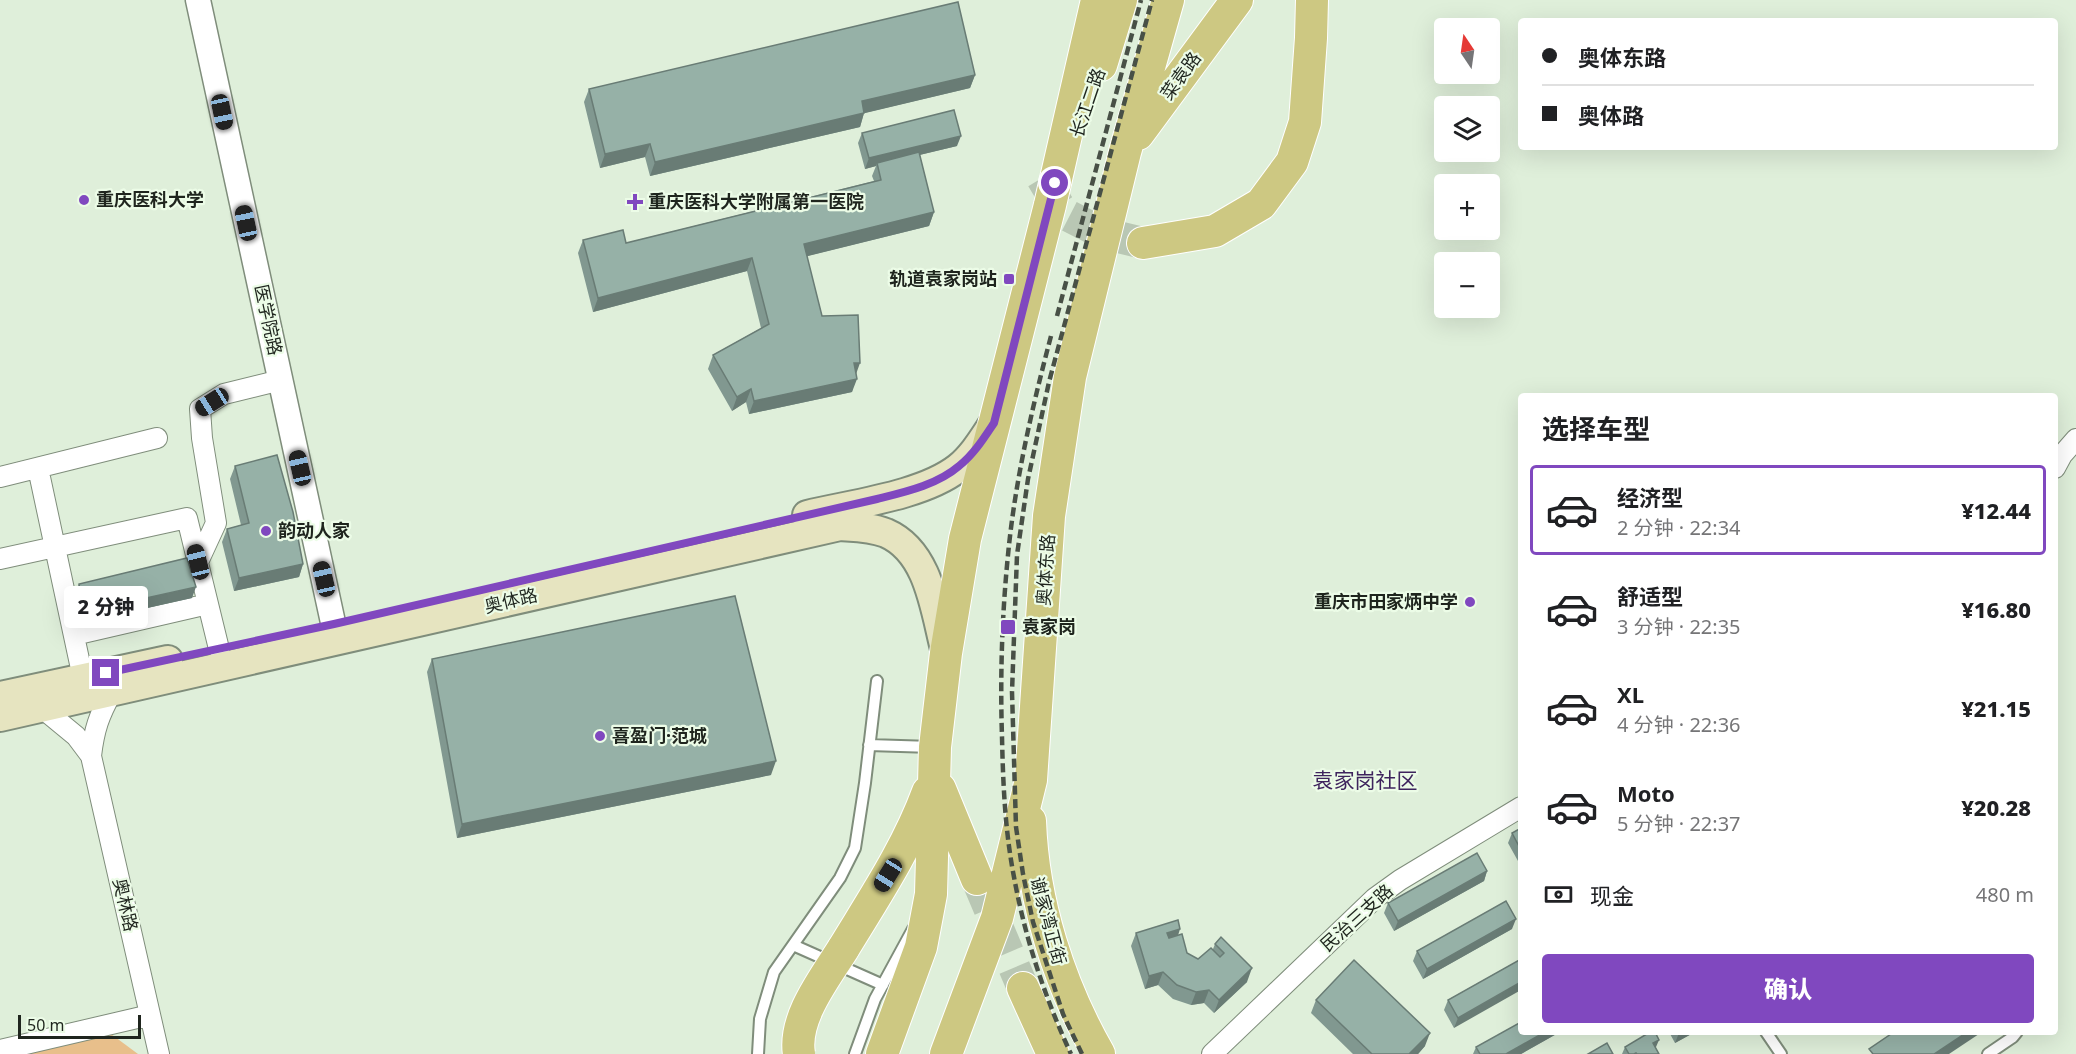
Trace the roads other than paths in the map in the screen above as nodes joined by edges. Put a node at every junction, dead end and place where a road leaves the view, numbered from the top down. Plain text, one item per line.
1 (198, 0) edge
2 (1077, 0) edge
3 (1096, 0) edge
4 (1121, 0) edge
5 (1168, 0) edge
6 (1214, 0) edge
7 (1237, 0) edge
8 (1312, 0) edge
9 (1144, 90) junction
10 (1125, 152) junction
11 (1046, 192) junction
12 (1143, 243) tunnel mouth
13 (281, 380) junction
14 (994, 423) junction
15 (157, 438) dead end
16 (2076, 439) edge
17 (2058, 462) edge
18 (38, 468) junction
19 (0, 477) edge
20 (55, 547) junction
21 (0, 560) edge
22 (198, 562) junction
23 (208, 604) junction
24 (336, 632) junction
25 (74, 635) junction
26 (219, 649) junction
27 (946, 653) junction
28 (83, 678) junction
29 (877, 681) dead end
30 (112, 692) junction
31 (0, 696) edge
32 (42, 708) junction
33 (0, 717) edge
34 (870, 745) junction
35 (91, 756) junction
36 (935, 761) junction
37 (1031, 780) junction
38 (1518, 809) edge
39 (977, 879) tunnel mouth
40 (931, 894) junction
41 (793, 945) junction
42 (883, 985) junction
43 (1023, 988) tunnel mouth
44 (150, 1016) junction
45 (1768, 1035) edge
46 (2015, 1035) edge
47 (0, 1050) edge
48 (159, 1054) edge
49 (758, 1054) edge
50 (799, 1054) edge
51 (855, 1054) edge
52 (882, 1054) edge
53 (946, 1054) edge
54 (1053, 1054) edge
55 (1099, 1054) edge
56 (1212, 1054) edge
57 (1781, 1054) edge
58 (1988, 1054) edge

1 - 13 street, 医学院路
2 - 11 main road
3 - 11 main road
4 - 11 main road, 长江二路
5 - 9 main road
6 - 9 main road
7 - 10 main road, 菜袁路
8 - 12 main road
9 - 10 main road
10 - 37 main road, 奥体东路
11 - 14 main road
13 - 22 street
13 - 24 street, 医学院路
14 - 24 main road, 奥体路
14 - 27 main road
15 - 18 street
16 - 17 street
18 - 19 street
18 - 20 street
20 - 21 street
20 - 22 street
20 - 25 street
22 - 23 street
23 - 25 street
23 - 26 street
24 - 26 main road, 奥体路
24 - 27 main road, 奥体路
24 - 30 main road, 奥体路
25 - 28 street
26 - 28 main road, 奥体路
27 - 36 main road
28 - 31 main road, 奥体路
29 - 34 lane
30 - 32 main road, 奥体路
30 - 35 street, 奥林路
32 - 33 main road, 奥体路
32 - 35 street, 奥林路
34 - 36 lane
34 - 41 lane
35 - 44 street, 奥林路
36 - 39 main road
36 - 40 main road
36 - 50 main road, bridge
37 - 53 main road, 奥体东路
37 - 55 main road, 谢家湾正街
38 - 56 street, 民治三支路
40 - 42 lane
40 - 52 main road
41 - 42 lane
41 - 49 lane
42 - 51 lane
43 - 54 main road
44 - 47 street
44 - 48 street, 奥林路
45 - 57 lane
46 - 58 lane

